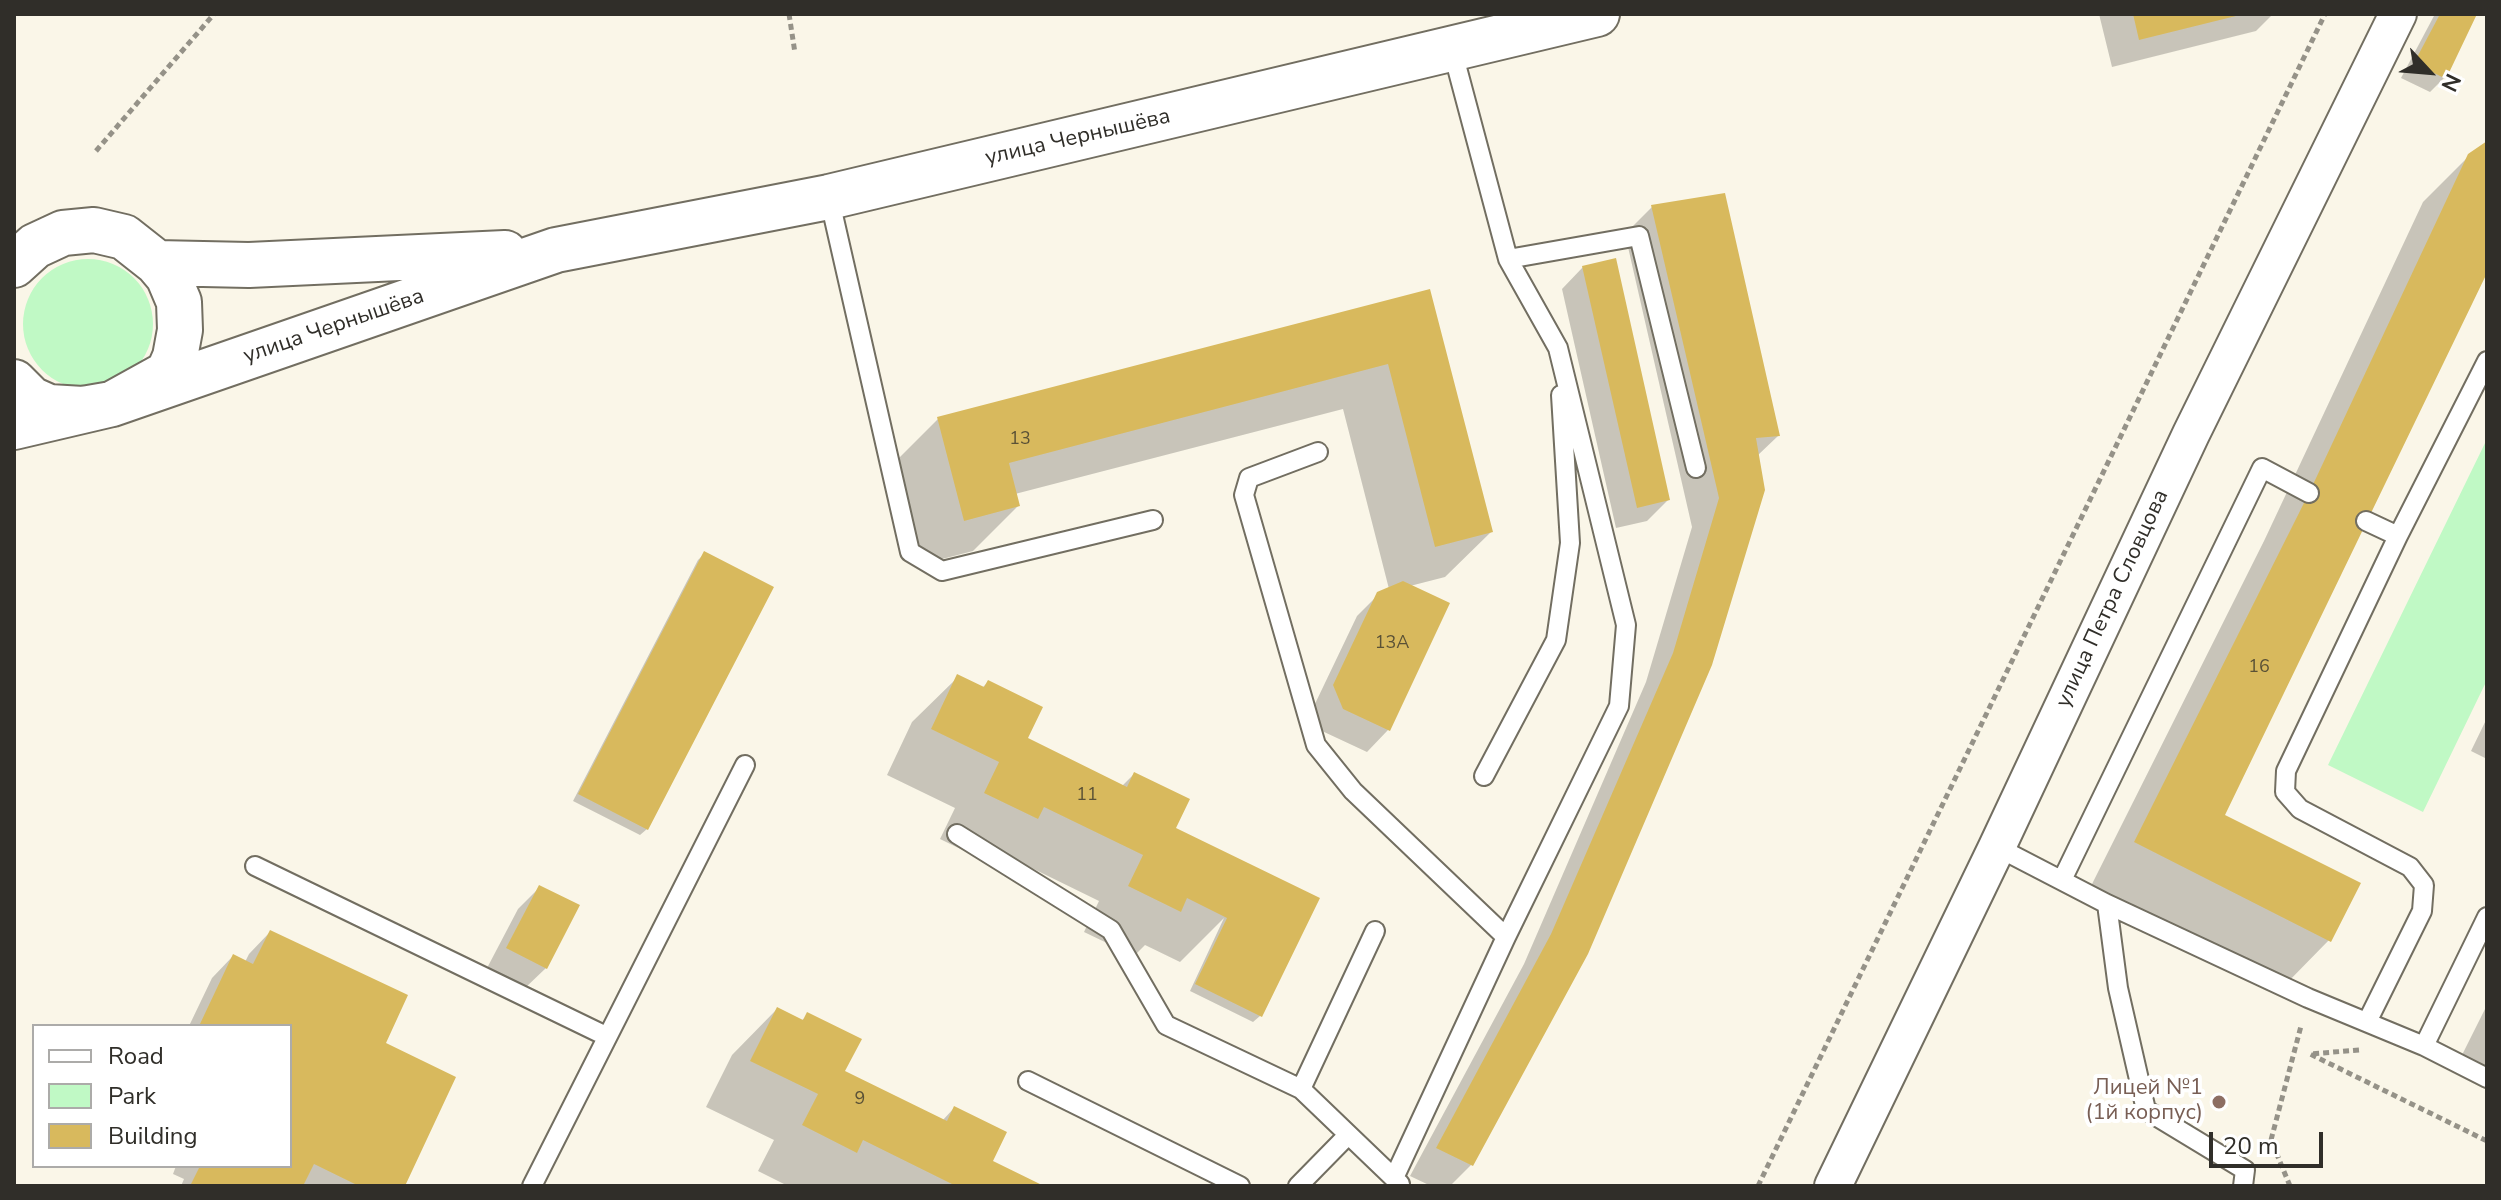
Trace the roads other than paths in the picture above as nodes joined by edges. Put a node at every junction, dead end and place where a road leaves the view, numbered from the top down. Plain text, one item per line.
1 (1597, 14) edge
2 (2398, 14) edge
3 (1452, 49) junction
4 (829, 197) junction
5 (556, 250) junction
6 (1508, 259) junction
7 (157, 263) junction
8 (14, 265) edge
9 (1558, 348) junction
10 (2487, 361) edge
11 (14, 382) edge
12 (112, 404) junction
13 (14, 427) edge
14 (1318, 452) dead end
15 (1696, 468) dead end
16 (2309, 493) dead end
17 (1153, 520) dead end
18 (2366, 521) dead end
19 (2398, 536) junction
20 (745, 765) dead end
21 (1484, 776) dead end
22 (957, 834) dead end
23 (1997, 847) junction
24 (255, 866) dead end
25 (2062, 880) junction
26 (2107, 904) junction
27 (2487, 917) edge
28 (1375, 931) dead end
29 (1506, 937) junction
30 (2367, 1022) junction
31 (606, 1036) junction
32 (2424, 1046) junction
33 (2487, 1078) edge
34 (1028, 1081) dead end
35 (1301, 1089) junction
36 (1348, 1135) junction
37 (1398, 1182) edge
38 (532, 1186) edge
39 (1240, 1186) edge
40 (1298, 1186) edge
41 (1833, 1186) edge
42 (2243, 1186) edge

1 - 3 street, улица Чернышёва
2 - 23 street, улица Петра Словцова
3 - 4 street, улица Чернышёва
3 - 6 lane
4 - 5 street, улица Чернышёва
4 - 17 lane
5 - 7 street, улица Чернышёва
5 - 12 street, улица Чернышёва
6 - 9 lane
6 - 15 lane
7 - 8 street, улица Чернышёва
7 - 12 street, улица Чернышёва
9 - 21 lane
9 - 29 lane
10 - 19 lane
11 - 12 street, улица Чернышёва
12 - 13 street, улица Чернышёва
14 - 29 lane
16 - 25 lane
18 - 19 lane
19 - 30 lane
20 - 31 lane
22 - 35 lane
23 - 25 lane
23 - 41 street, улица Петра Словцова
24 - 31 lane
25 - 26 lane
26 - 30 lane
26 - 42 lane
27 - 32 lane
28 - 35 lane
29 - 37 lane
30 - 32 lane
31 - 38 lane
32 - 33 lane
34 - 39 lane
35 - 36 lane
36 - 37 lane
36 - 40 lane

